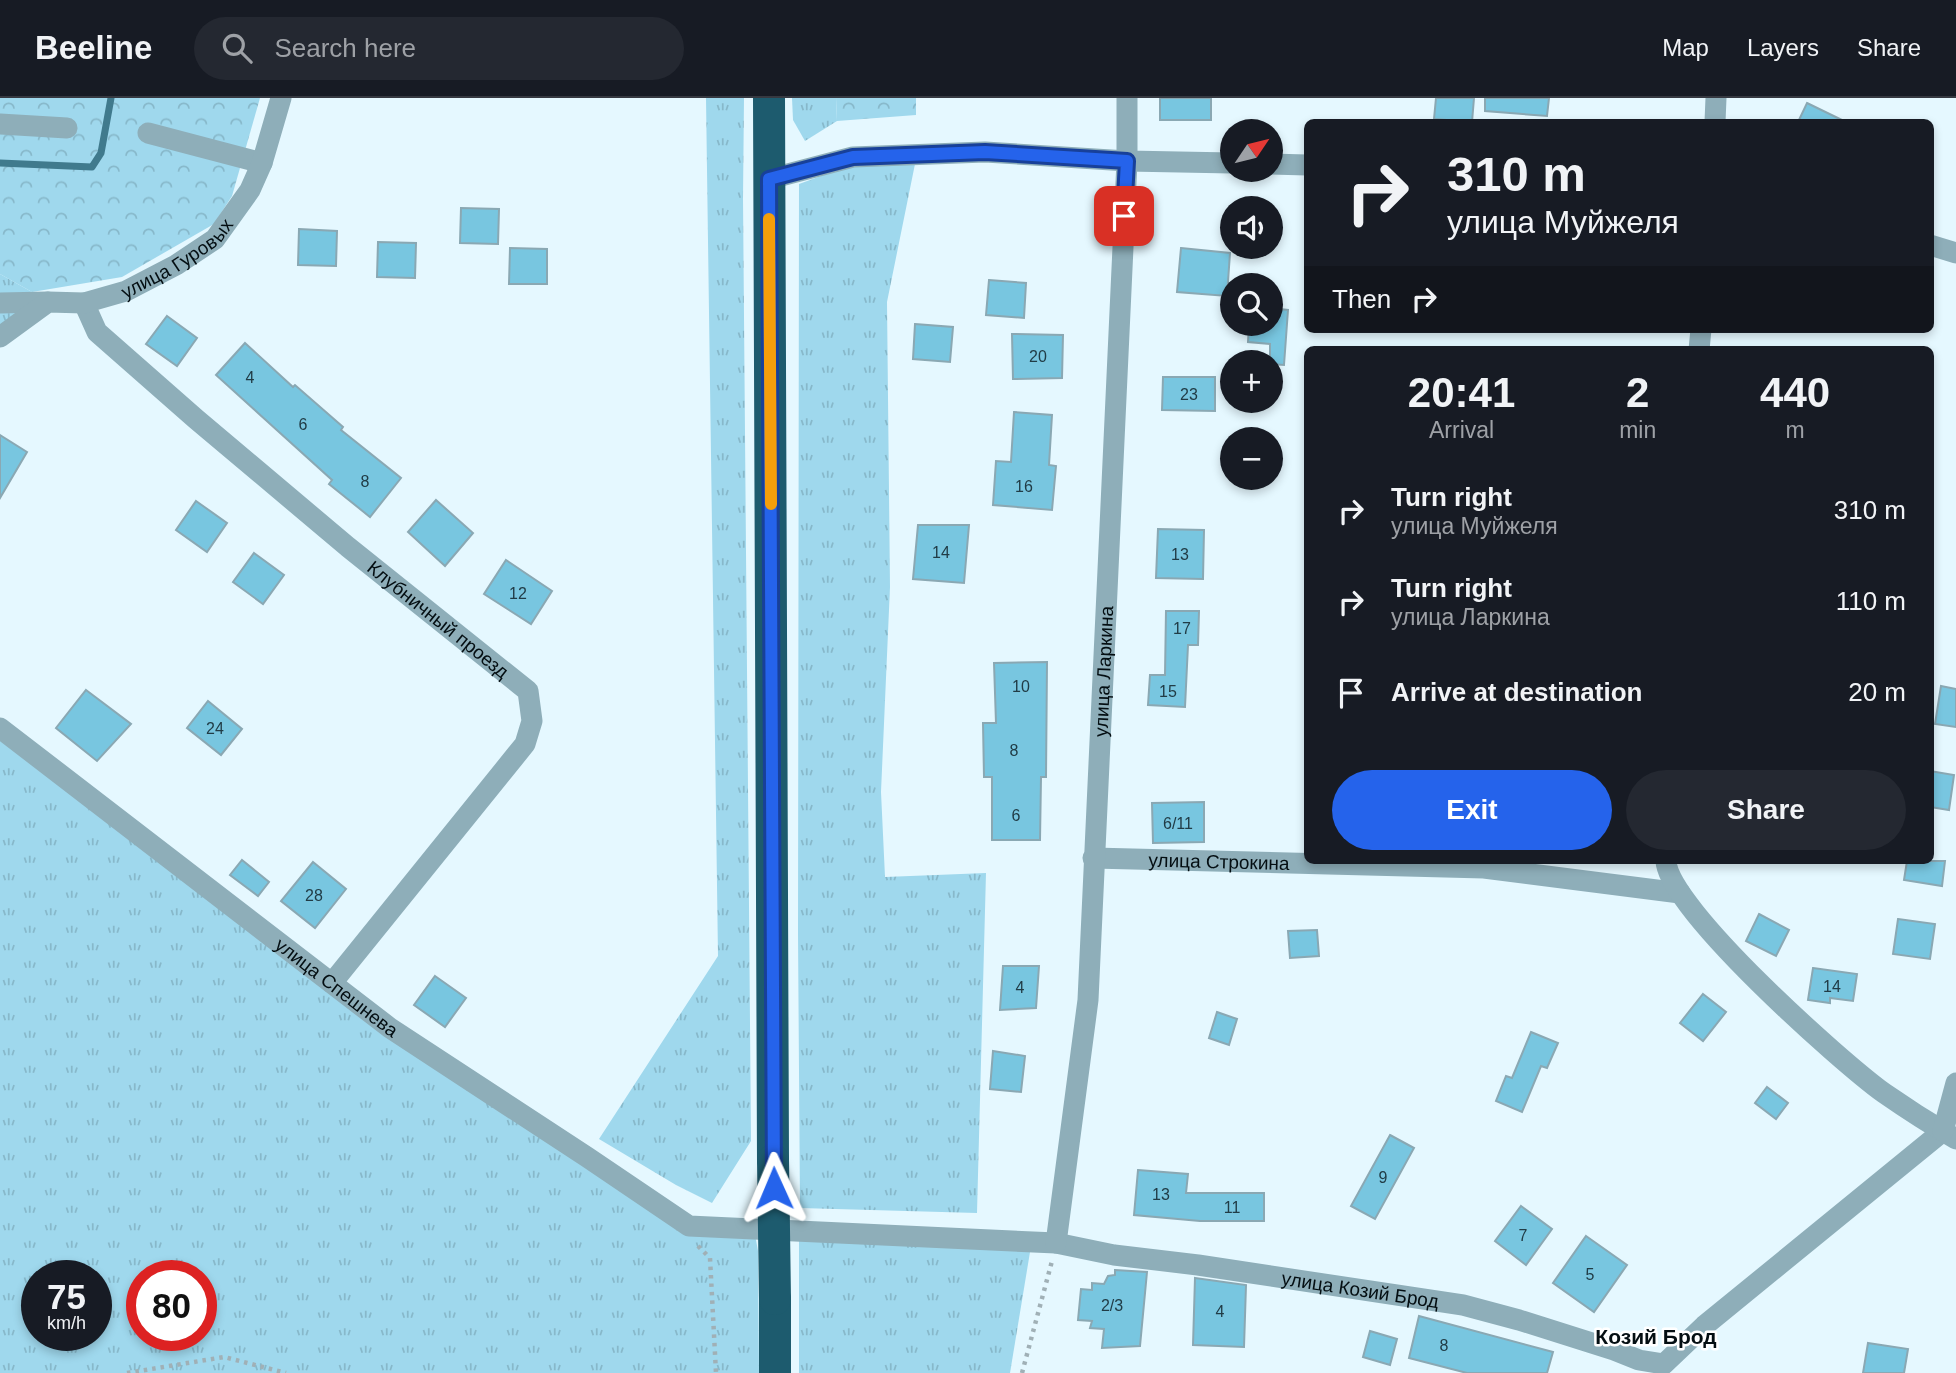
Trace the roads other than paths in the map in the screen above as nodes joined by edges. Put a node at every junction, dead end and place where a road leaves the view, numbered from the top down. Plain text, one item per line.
1 (281, 98) edge
2 (769, 98) edge
3 (1127, 98) edge
4 (1716, 98) edge
5 (1715, 119) edge
6 (0, 124) edge
7 (67, 128) dead end
8 (148, 133) dead end
9 (1127, 161) junction
10 (262, 163) junction
11 (1220, 163) edge
12 (1283, 164) edge
13 (1304, 165) edge
14 (769, 179) junction
15 (1934, 246) edge
16 (1956, 253) edge
17 (48, 302) junction
18 (0, 303) edge
19 (85, 303) junction
20 (0, 337) edge
21 (0, 728) edge
22 (1093, 858) junction
23 (1304, 861) edge
24 (1484, 864) edge
25 (1666, 864) edge
26 (1680, 893) junction
27 (332, 983) junction
28 (1956, 1083) edge
29 (1949, 1135) edge
30 (688, 1226) joint
31 (1056, 1244) junction
32 (1667, 1369) edge
33 (775, 1373) edge

1 - 10 street, улица Гуровых
2 - 14 highway
3 - 9 street, улица Ларкина
4 - 5 street
6 - 7 street
8 - 10 street
9 - 11 street
9 - 14 street
9 - 22 street, улица Ларкина
10 - 19 street, улица Гуровых
12 - 13 street
14 - 33 highway, bridge
15 - 16 street
17 - 18 street, улица Гуровых
17 - 19 street, улица Гуровых
17 - 20 street
19 - 27 street, Клубничный проезд
21 - 27 street, улица Спешнева
22 - 23 street, улица Строкина
22 - 31 street, улица Ларкина
24 - 26 street, улица Строкина
25 - 26 street
26 - 29 street
27 - 30 street, улица Спешнева
28 - 29 street
29 - 32 street, улица Козий Брод
30 - 31 street, улица Козий Брод
31 - 32 street, улица Козий Брод

